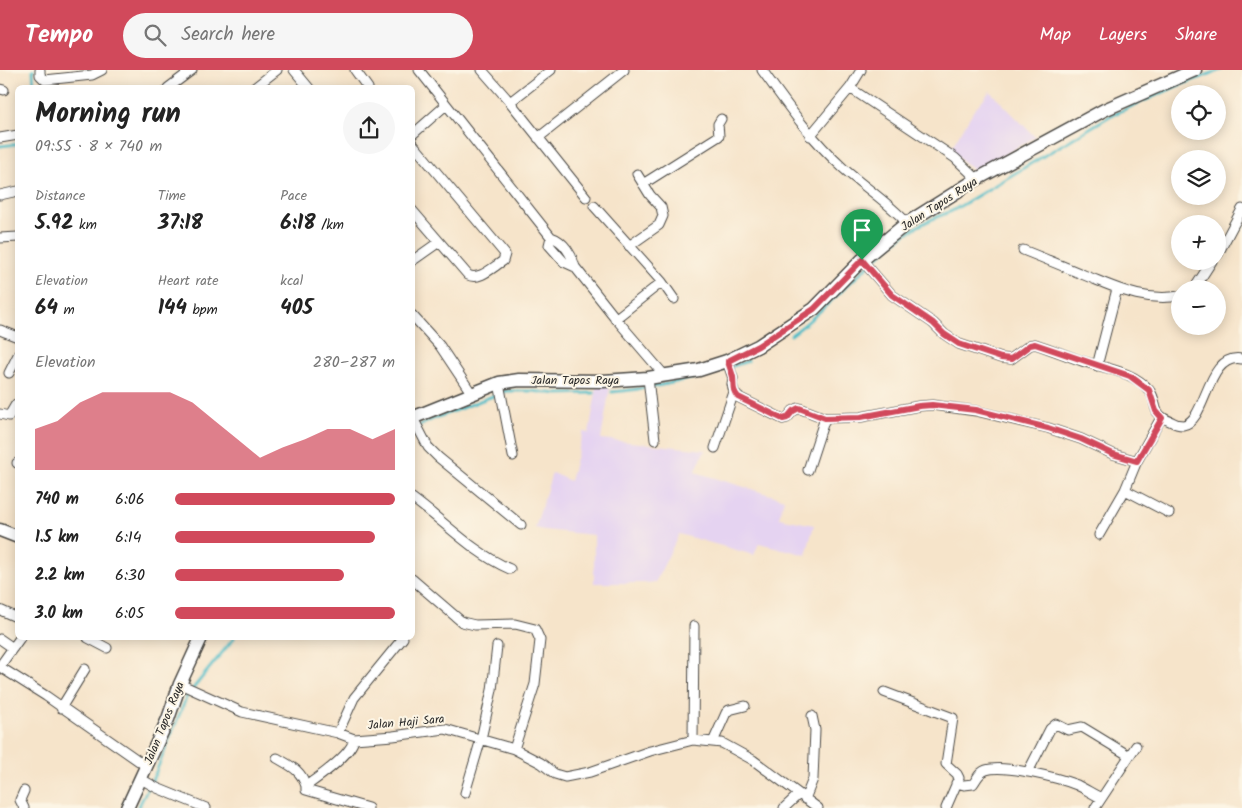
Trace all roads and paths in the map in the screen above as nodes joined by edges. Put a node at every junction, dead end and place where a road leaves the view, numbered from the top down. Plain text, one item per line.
1 (40, 70) edge
2 (102, 70) edge
3 (192, 70) edge
4 (277, 70) edge
5 (294, 70) edge
6 (355, 70) edge
7 (419, 70) edge
8 (482, 70) edge
9 (551, 70) edge
10 (624, 70) edge
11 (762, 70) edge
12 (861, 70) edge
13 (92, 73) edge
14 (1182, 73) edge
15 (172, 85) edge
16 (259, 85) edge
17 (306, 85) edge
18 (366, 85) edge
19 (850, 88) junction
20 (510, 102) junction
21 (446, 105) junction
22 (722, 119) dead end
23 (415, 132) edge
24 (15, 136) edge
25 (810, 136) junction
26 (0, 138) edge
27 (538, 138) junction
28 (415, 148) edge
29 (637, 174) dead end
30 (977, 179) junction
31 (643, 184) junction
32 (15, 191) edge
33 (0, 195) edge
34 (586, 197) dead end
35 (594, 206) dead end
36 (1242, 209) edge
37 (415, 213) edge
38 (908, 223) junction
39 (15, 237) edge
40 (0, 238) edge
41 (1226, 239) edge
42 (440, 242) junction
43 (629, 246) junction
44 (1022, 250) dead end
45 (415, 259) edge
46 (864, 262) junction
47 (662, 282) junction
48 (1117, 289) junction
49 (1171, 296) edge
50 (674, 299) dead end
51 (415, 318) edge
52 (615, 319) junction
53 (0, 330) edge
54 (15, 335) edge
55 (1242, 359) edge
56 (15, 361) edge
57 (728, 363) junction
58 (1097, 366) junction
59 (10, 373) dead end
60 (665, 376) junction
61 (649, 386) junction
62 (500, 389) junction
63 (734, 392) junction
64 (472, 394) junction
65 (15, 406) edge
66 (0, 414) edge
67 (415, 418) edge
68 (825, 418) junction
69 (1162, 418) junction
70 (415, 423) edge
71 (655, 440) dead end
72 (715, 448) dead end
73 (513, 456) dead end
74 (1137, 461) junction
75 (808, 470) dead end
76 (1125, 490) junction
77 (415, 500) edge
78 (1168, 513) dead end
79 (521, 525) dead end
80 (0, 530) edge
81 (15, 535) edge
82 (1099, 535) dead end
83 (510, 569) dead end
84 (415, 582) edge
85 (0, 610) edge
86 (15, 617) edge
87 (694, 626) dead end
88 (0, 639) edge
89 (19, 640) edge
90 (92, 640) edge
91 (200, 640) edge
92 (401, 640) edge
93 (497, 646) dead end
94 (13, 648) junction
95 (107, 648) dead end
96 (0, 666) edge
97 (85, 669) dead end
98 (187, 688) junction
99 (884, 692) dead end
100 (745, 706) dead end
101 (61, 708) junction
102 (812, 716) dead end
103 (338, 733) junction
104 (354, 738) junction
105 (481, 738) junction
106 (693, 740) junction
107 (713, 742) junction
108 (1136, 746) dead end
109 (514, 749) junction
110 (1128, 755) junction
111 (277, 758) dead end
112 (146, 766) junction
113 (1028, 772) junction
114 (145, 781) junction
115 (956, 783) junction
116 (306, 786) junction
117 (24, 791) dead end
118 (465, 793) dead end
119 (802, 796) junction
120 (1101, 798) junction
121 (24, 808) edge
122 (127, 808) edge
123 (206, 808) edge
124 (368, 808) edge
125 (784, 808) edge
126 (818, 808) edge
127 (946, 808) edge
128 (1095, 808) edge

1 - 13 street
2 - 13 street
3 - 15 street
4 - 16 street
5 - 17 street
6 - 18 street
7 - 21 street
8 - 20 street
9 - 20 street
10 - 27 street
11 - 25 street
12 - 19 street
14 - 30 main road, Jalan Tapos Raya
19 - 25 street
19 - 30 street
20 - 27 street
21 - 23 street
21 - 52 street
22 - 31 street
24 - 26 street
25 - 38 street
27 - 34 street
28 - 42 street
29 - 31 street
30 - 38 main road, Jalan Tapos Raya
31 - 43 street
32 - 33 street
35 - 43 street
36 - 41 street
37 - 42 street
38 - 46 main road, Jalan Tapos Raya
39 - 40 street
42 - 45 street
43 - 47 street
44 - 48 street
46 - 57 main road, Jalan Tapos Raya
46 - 58 street
47 - 50 street
47 - 52 street
48 - 49 street
48 - 58 street
51 - 64 street
52 - 60 street
53 - 54 street
55 - 69 street
56 - 59 street
57 - 60 main road, Jalan Tapos Raya
57 - 63 street
58 - 69 street
60 - 61 main road, Jalan Tapos Raya
61 - 62 main road, Jalan Tapos Raya
61 - 71 street
62 - 64 main road, Jalan Tapos Raya
62 - 73 street
63 - 68 street
63 - 72 street
64 - 67 main road, Jalan Tapos Raya
65 - 66 street
68 - 74 street
68 - 75 street
69 - 74 street
70 - 79 street
74 - 76 street
76 - 78 street
76 - 82 street
77 - 83 street
80 - 81 main road
84 - 109 street
85 - 86 street
87 - 106 street
88 - 94 street
89 - 94 street
90 - 95 street
91 - 98 main road, Jalan Tapos Raya
92 - 103 street
93 - 105 street
94 - 96 street
96 - 101 street
97 - 101 street
98 - 103 street, Jalan Haji Sara
98 - 112 main road, Jalan Tapos Raya
99 - 115 street
100 - 107 street
101 - 112 street
102 - 119 street
103 - 104 street, Jalan Haji Sara
104 - 105 street, Jalan Haji Sara
104 - 116 street
105 - 109 street, Jalan Haji Sara
105 - 118 street
106 - 107 street, Jalan Haji Sara
106 - 109 street, Jalan Haji Sara
107 - 119 street, Jalan Haji Sara
108 - 110 street
110 - 113 street
110 - 120 street
111 - 116 street
112 - 114 main road, Jalan Tapos Raya
113 - 115 street
113 - 120 street
114 - 122 main road, Jalan Tapos Raya
114 - 123 street
115 - 127 street
116 - 124 street
117 - 121 street
119 - 125 street
119 - 126 street, Jalan Haji Sara
120 - 128 street

